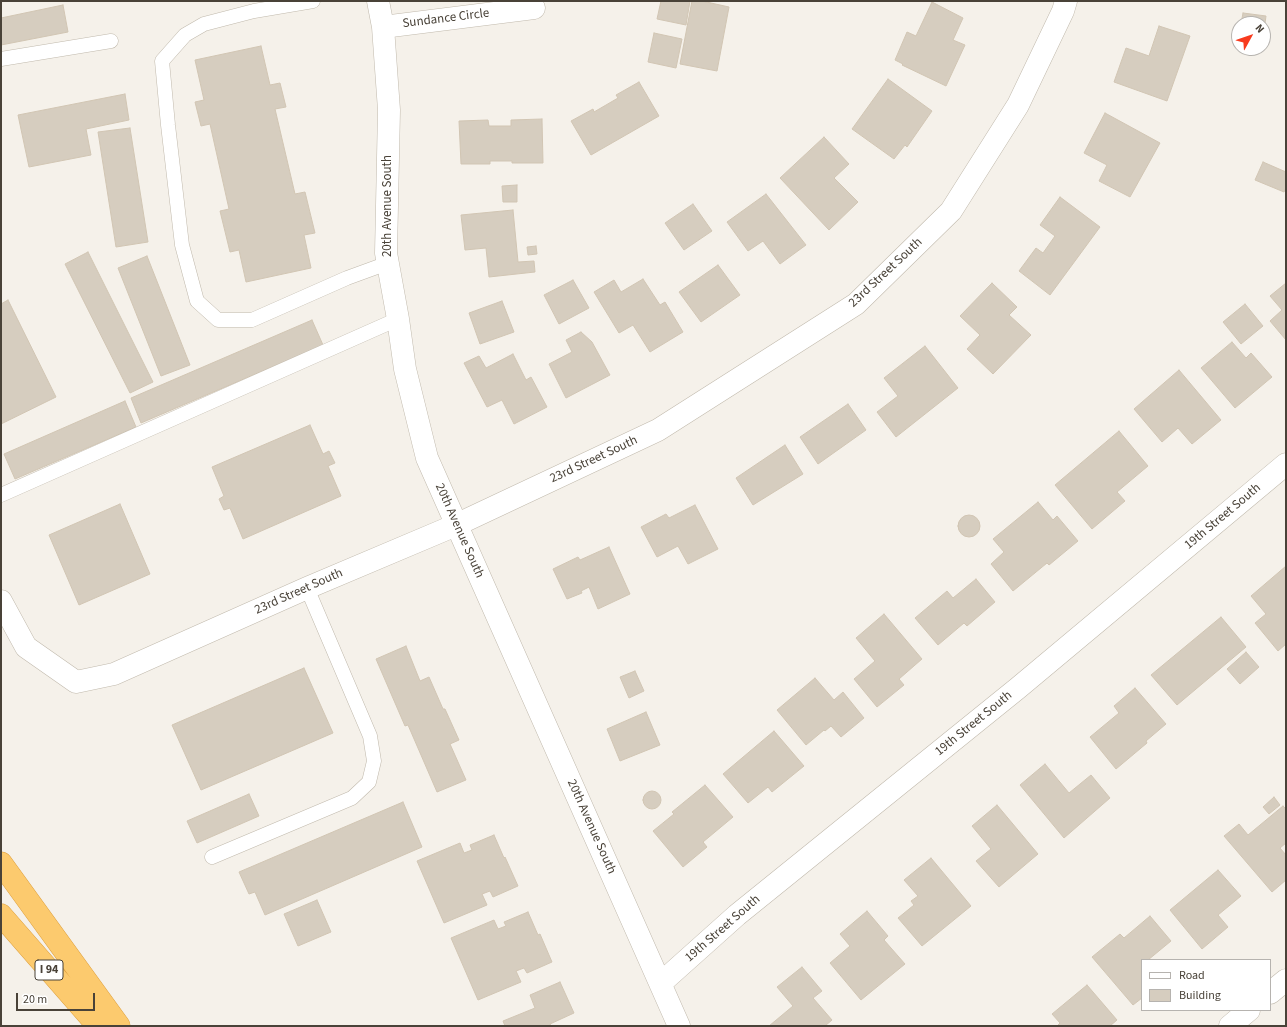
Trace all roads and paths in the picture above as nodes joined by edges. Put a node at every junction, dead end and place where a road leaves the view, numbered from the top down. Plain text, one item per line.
1 (313, 1) edge
2 (378, 1) edge
3 (1066, 1) edge
4 (534, 8) dead end
5 (382, 27) junction
6 (111, 40) dead end
7 (1, 59) edge
8 (388, 263) junction
9 (398, 319) junction
10 (1286, 464) edge
11 (1, 495) edge
12 (456, 525) junction
13 (307, 588) junction
14 (1, 601) edge
15 (212, 858) dead end
16 (1, 863) edge
17 (1, 915) edge
18 (1286, 980) edge
19 (661, 983) junction
20 (1271, 992) edge
21 (1249, 1011) edge
22 (98, 1026) edge
23 (119, 1026) edge
24 (679, 1026) edge
25 (1230, 1026) edge

1 - 8 lane
2 - 5 street, 20th Avenue South
3 - 12 street, 23rd Street South
4 - 5 street, Sundance Circle
5 - 8 street, 20th Avenue South
6 - 7 lane
8 - 9 street, 20th Avenue South
9 - 11 lane
9 - 12 street, 20th Avenue South
10 - 19 street, 19th Street South
12 - 13 street, 23rd Street South
12 - 19 street, 20th Avenue South
13 - 14 street, 23rd Street South
13 - 15 lane
16 - 23 highway
17 - 22 highway, I 94
18 - 20 street
19 - 24 street, 20th Avenue South
21 - 25 street

